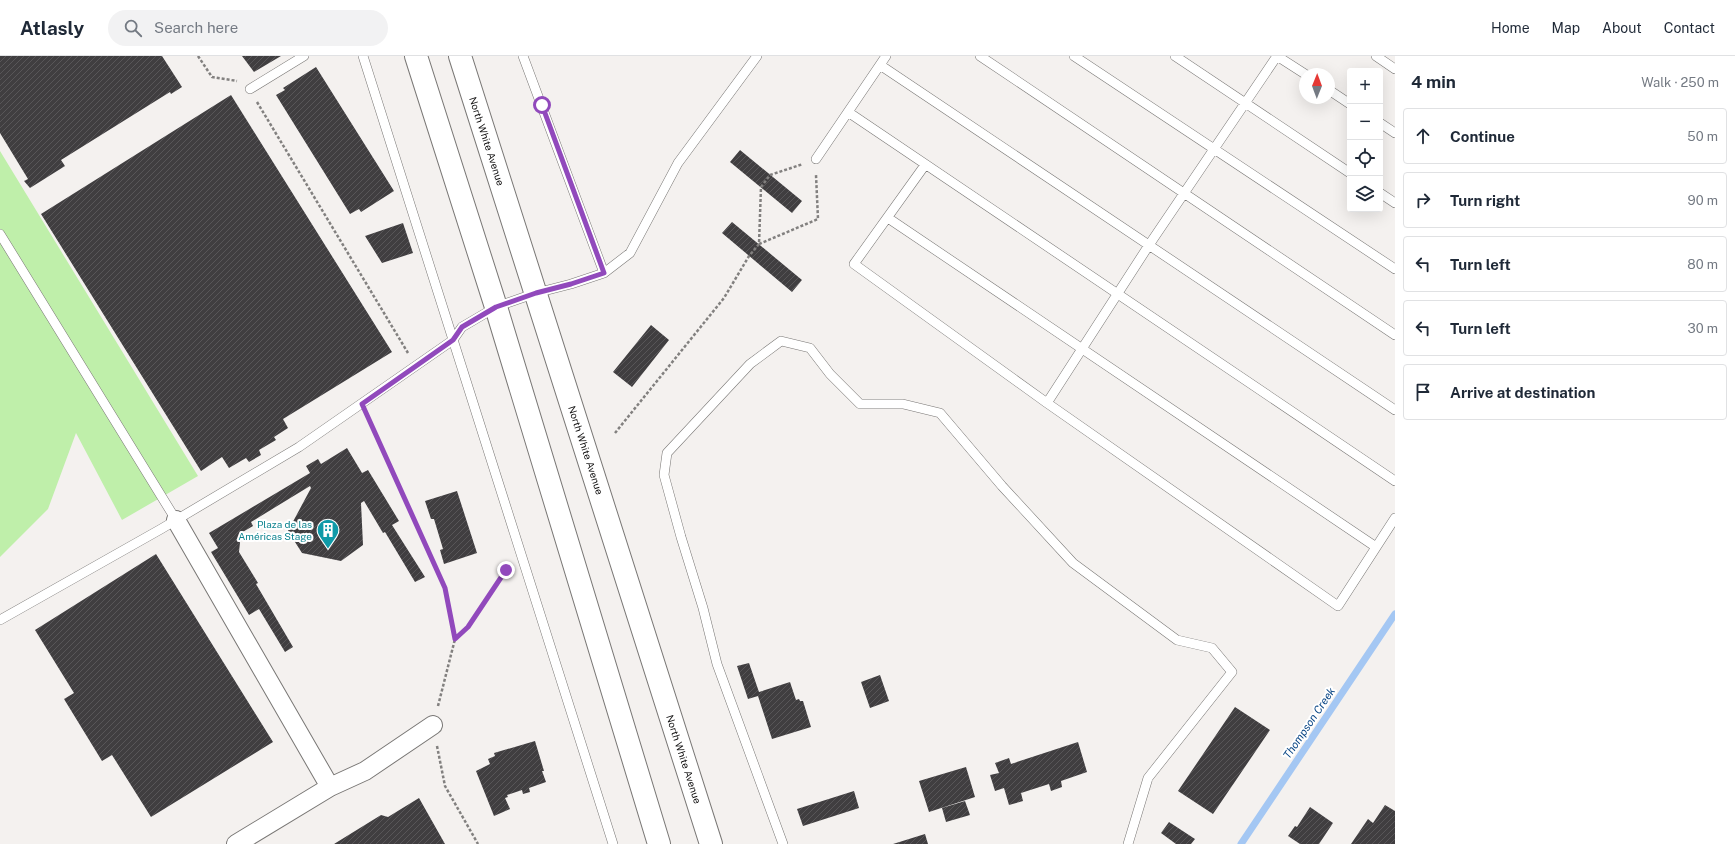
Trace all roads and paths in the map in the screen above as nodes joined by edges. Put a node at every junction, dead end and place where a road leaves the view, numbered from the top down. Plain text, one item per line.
1 (198, 56) edge
2 (304, 56) edge
3 (363, 56) edge
4 (416, 56) edge
5 (460, 56) edge
6 (523, 56) edge
7 (757, 56) edge
8 (886, 56) edge
9 (980, 56) edge
10 (1074, 56) edge
11 (1175, 56) edge
12 (1277, 56) edge
13 (1376, 56) edge
14 (880, 65) junction
15 (1395, 69) edge
16 (1299, 70) edge
17 (250, 89) junction
18 (1335, 94) edge
19 (1347, 102) edge
20 (1245, 103) junction
21 (848, 112) junction
22 (1383, 125) edge
23 (1395, 133) edge
24 (1214, 149) junction
25 (816, 159) junction
26 (925, 165) junction
27 (1347, 171) edge
28 (1184, 194) junction
29 (1383, 195) edge
30 (1395, 203) edge
31 (888, 218) junction
32 (0, 234) edge
33 (759, 244) junction
34 (1149, 245) junction
35 (1395, 269) edge
36 (604, 273) junction
37 (536, 293) junction
38 (1118, 294) junction
39 (496, 307) junction
40 (1395, 335) edge
41 (453, 340) junction
42 (1082, 350) junction
43 (416, 367) junction
44 (1047, 403) junction
45 (362, 404) junction
46 (1395, 410) edge
47 (615, 433) dead end
48 (1395, 481) edge
49 (1395, 518) edge
50 (176, 520) junction
51 (1376, 547) junction
52 (506, 570) dead end
53 (0, 620) edge
54 (455, 639) junction
55 (433, 725) junction
56 (330, 787) junction
57 (245, 842) edge
58 (478, 844) edge
59 (613, 844) edge
60 (660, 844) edge
61 (711, 844) edge
62 (783, 844) edge
63 (1128, 844) edge

1 - 17 path
2 - 17 lane
3 - 41 lane
4 - 39 main road
5 - 37 main road, North White Avenue
6 - 36 lane
7 - 36 lane
8 - 14 lane
9 - 28 lane
10 - 24 lane
11 - 20 lane
12 - 16 lane
12 - 20 lane
13 - 15 lane
14 - 21 lane
14 - 34 lane
17 - 43 path
18 - 19 lane
20 - 24 lane
20 - 27 lane
21 - 25 lane
21 - 26 lane
22 - 23 lane
24 - 28 lane
24 - 35 lane
25 - 33 path
25 - 33 path
26 - 31 lane
26 - 38 lane
28 - 34 lane
28 - 40 lane
29 - 30 lane
31 - 42 lane
31 - 44 lane
32 - 50 lane
33 - 47 path
34 - 38 lane
34 - 46 lane
36 - 37 lane
37 - 39 lane
37 - 61 main road, North White Avenue
38 - 42 lane
38 - 48 lane
39 - 41 lane
39 - 60 main road
41 - 43 lane
41 - 59 lane
42 - 44 lane
42 - 51 lane
43 - 45 lane
44 - 51 lane
45 - 50 lane
45 - 54 path
49 - 51 lane
50 - 53 lane
50 - 56 street
52 - 54 path
54 - 55 path
55 - 56 street
55 - 58 path
56 - 57 street
62 - 63 lane

